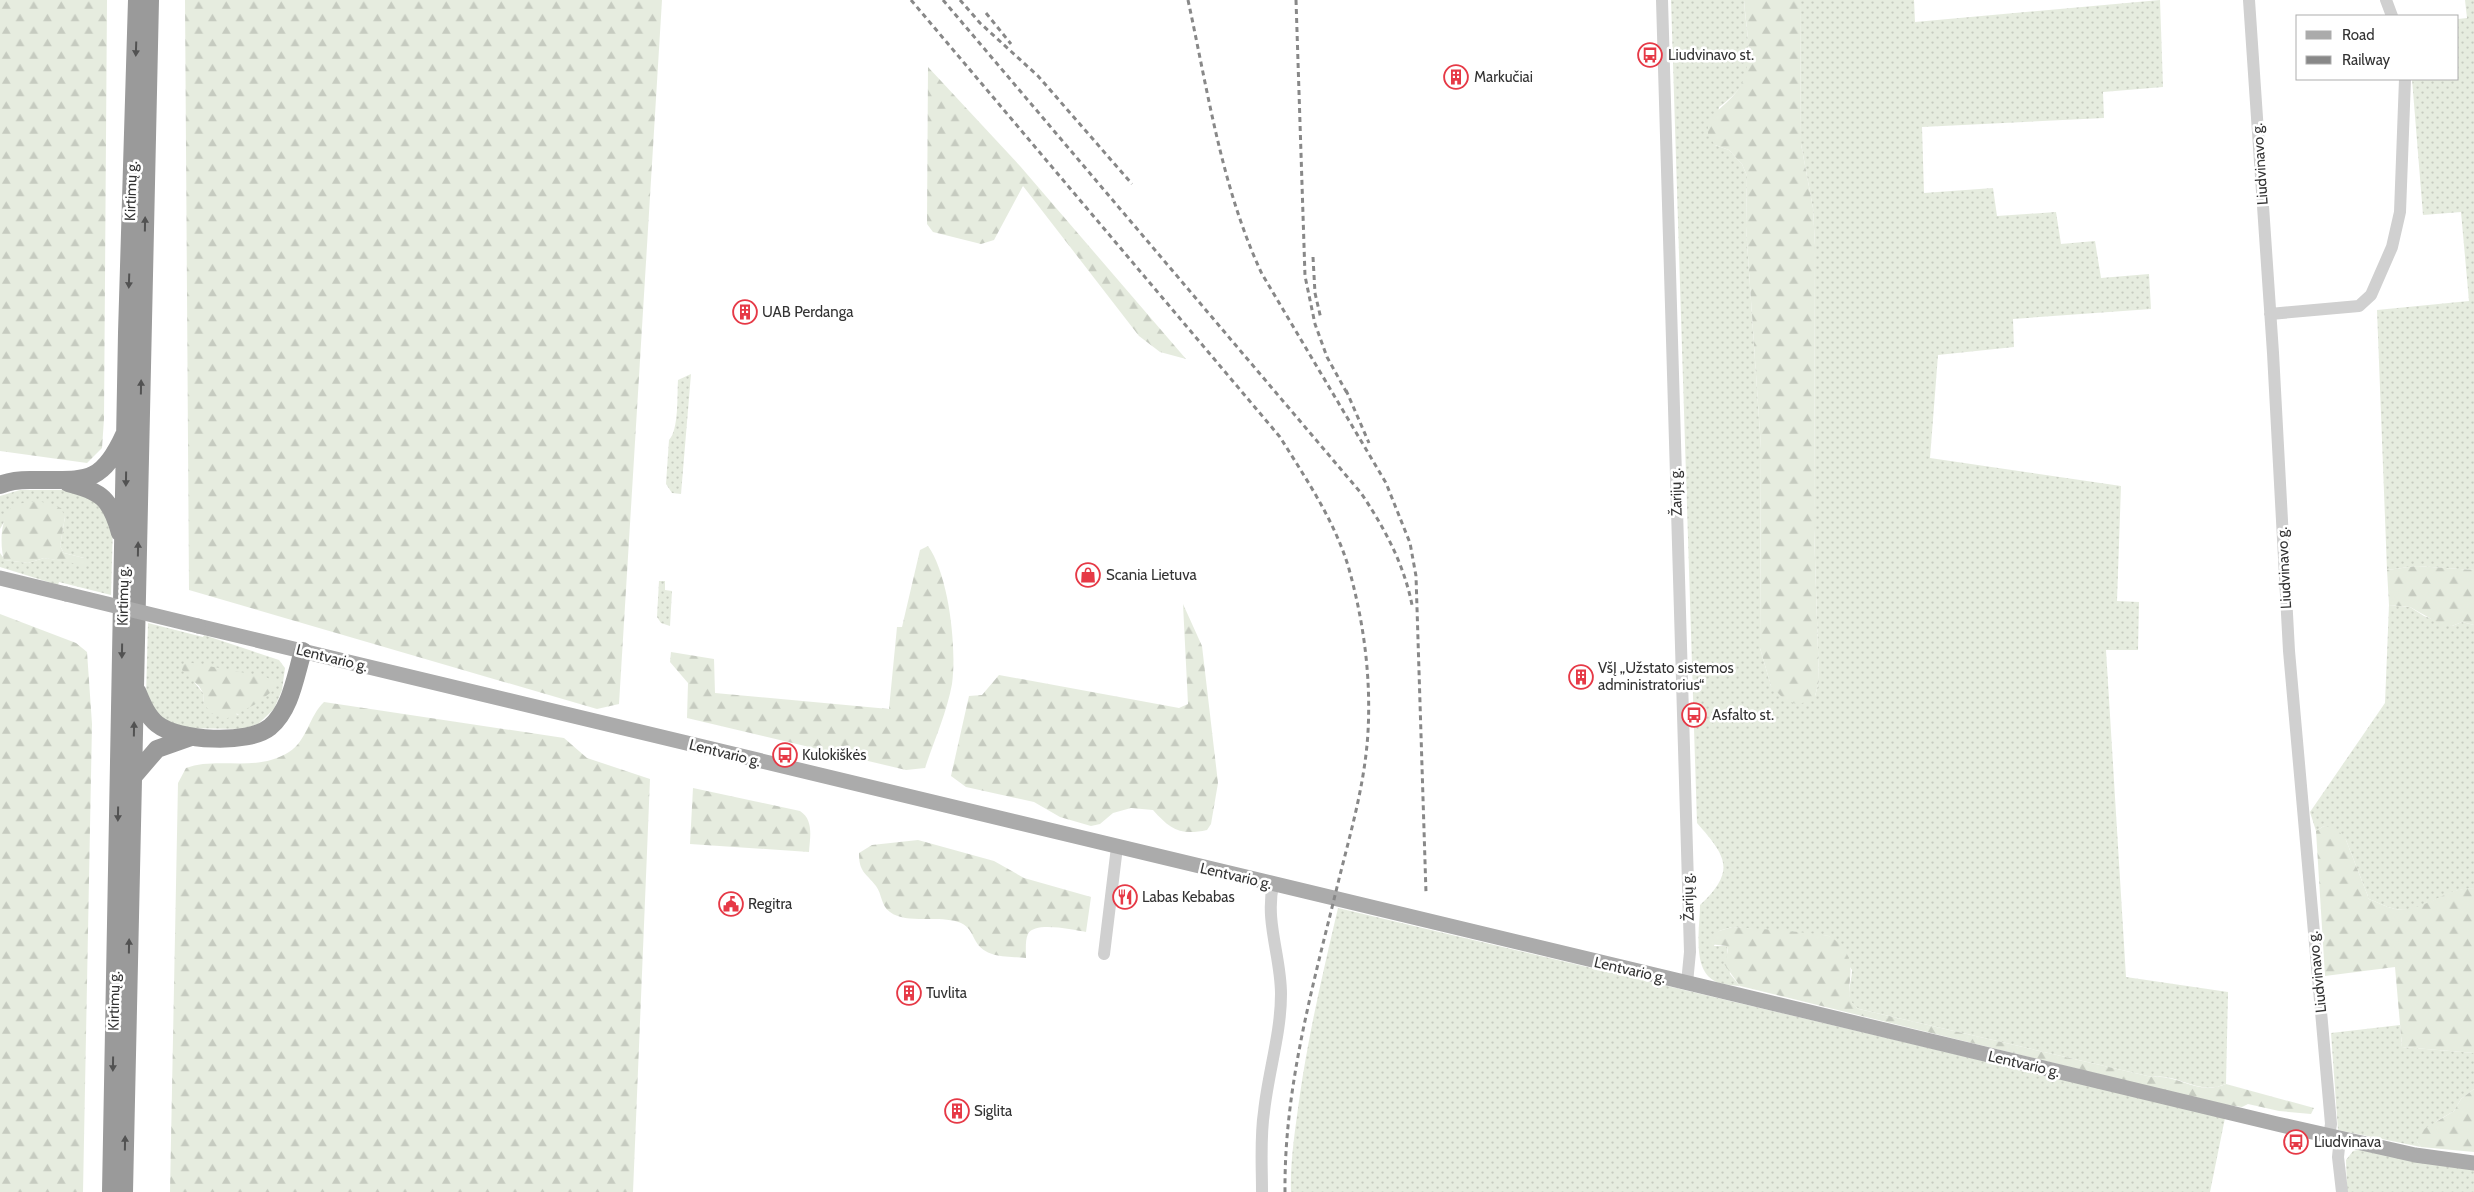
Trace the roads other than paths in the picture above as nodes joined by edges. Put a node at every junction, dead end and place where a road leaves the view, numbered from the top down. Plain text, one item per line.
1 (137, 0) edge
2 (150, 0) edge
3 (1662, 0) edge
4 (2249, 0) edge
5 (2386, 0) edge
6 (2392, 15) edge
7 (2405, 80) edge
8 (2270, 314) junction
9 (127, 430) junction
10 (59, 481) junction
11 (0, 485) edge
12 (124, 550) junction
13 (0, 578) edge
14 (303, 651) junction
15 (135, 686) junction
16 (191, 737) junction
17 (132, 778) junction
18 (1117, 847) junction
19 (1273, 885) junction
20 (1104, 954) dead end
21 (1688, 984) junction
22 (2335, 1137) junction
23 (2474, 1163) edge
24 (111, 1192) edge
25 (124, 1192) edge
26 (1262, 1192) edge
27 (2342, 1192) edge

1 -> 9 highway, Kirtimų g.
15 -> 2 highway, Kirtimų g.
3 - 21 street, Žarijų g.
4 - 8 street, Liudvinavo g.
5 - 6 street
7 - 8 street
8 - 22 street, Liudvinavo g.
9 - 10 highway
9 -> 12 highway, Kirtimų g.
10 - 11 highway
10 - 12 highway
12 -> 24 highway, Kirtimų g.
13 - 14 main road, Lentvario g., bridge
14 - 16 highway
14 - 18 main road, Lentvario g.
15 - 16 highway
17 -> 15 highway, Kirtimų g.
16 - 17 highway
25 -> 17 highway, Kirtimų g.
18 - 19 main road, Lentvario g.
18 - 20 street
19 - 21 main road, Lentvario g.
19 - 26 street
21 - 22 main road, Lentvario g.
22 - 23 main road, Lentvario g.
22 - 27 street, Liudvinavo g.

